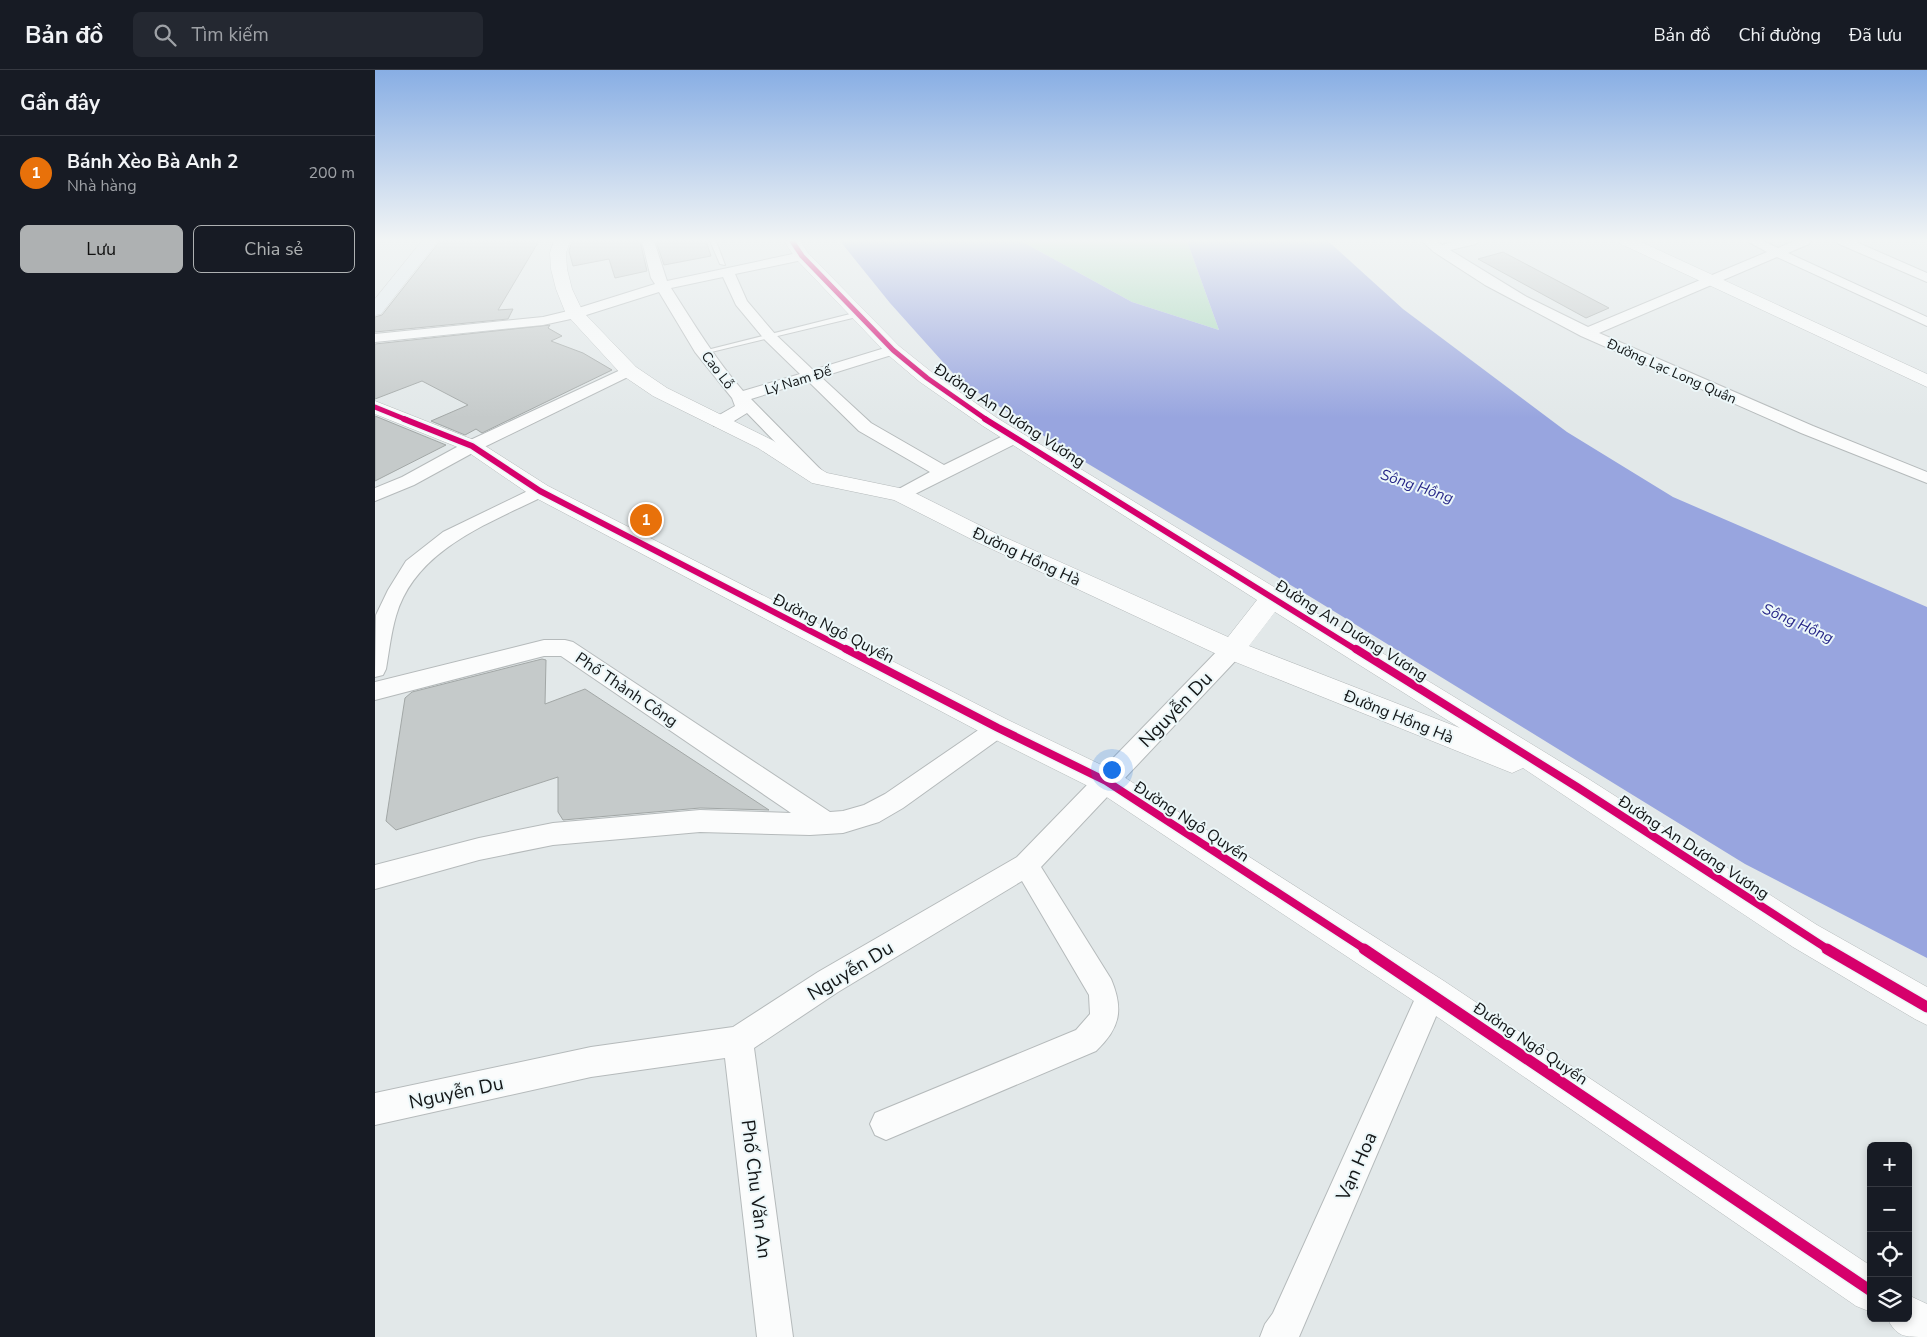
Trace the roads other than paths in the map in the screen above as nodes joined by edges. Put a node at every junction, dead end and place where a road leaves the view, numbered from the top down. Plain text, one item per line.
1 (383, 300) edge
2 (569, 300) edge
3 (601, 300) edge
4 (672, 300) edge
5 (740, 300) edge
6 (845, 300) edge
7 (1524, 300) edge
8 (1665, 300) edge
9 (1752, 300) edge
10 (1880, 300) edge
11 (572, 309) junction
12 (375, 310) edge
13 (858, 314) junction
14 (1927, 322) edge
15 (1587, 333) junction
16 (770, 337) junction
17 (375, 338) edge
18 (893, 350) junction
19 (703, 352) junction
20 (629, 371) junction
21 (813, 376) junction
22 (1927, 381) edge
23 (740, 397) junction
24 (375, 407) edge
25 (720, 422) junction
26 (1015, 437) junction
27 (472, 446) junction
28 (943, 472) junction
29 (820, 478) junction
30 (1927, 478) edge
31 (540, 491) junction
32 (375, 495) edge
33 (901, 495) junction
34 (1273, 597) junction
35 (1232, 650) junction
36 (375, 669) edge
37 (375, 691) edge
38 (998, 728) junction
39 (1106, 781) junction
40 (1577, 787) junction
41 (826, 823) junction
42 (1026, 865) junction
43 (375, 877) edge
44 (1432, 993) junction
45 (1927, 1007) edge
46 (738, 1041) junction
47 (375, 1109) edge
48 (886, 1124) dead end
49 (1867, 1289) edge
50 (1912, 1320) edge
51 (1927, 1330) edge
52 (1287, 1333) edge
53 (775, 1337) edge

1 - 12 main road
2 - 11 street, Đường Hồng Hà
3 - 11 street
4 - 19 street, Cao Lỗ
5 - 16 street
6 - 13 street, Đường An Dương Vương
7 - 15 street, Đường Lạc Long Quân
8 - 15 street
9 - 22 street
10 - 14 street
11 - 17 street
11 - 20 street, Đường Hồng Hà
13 - 16 lane
13 - 18 street, Đường An Dương Vương
15 - 30 street, Đường Lạc Long Quân
16 - 19 lane
16 - 21 street
18 - 21 street, Lý Nam Đế
18 - 26 street, Đường An Dương Vương
19 - 23 street, Cao Lỗ
20 - 25 street, Đường Hồng Hà
20 - 27 street
21 - 23 street, Lý Nam Đế
21 - 28 street
23 - 25 street
23 - 29 street, Cao Lỗ
24 - 27 street, Đường Ngô Quyến
25 - 29 street, Đường Hồng Hà
26 - 28 street
26 - 34 street, Đường An Dương Vương
27 - 31 street, Đường Ngô Quyến
27 - 32 street
28 - 33 street
29 - 33 street, Đường Hồng Hà
31 - 36 street
31 - 38 street, Đường Ngô Quyến
33 - 35 street, Đường Hồng Hà
34 - 35 street
34 - 40 street, Đường An Dương Vương
35 - 39 street, Nguyễn Du
35 - 40 street, Đường Hồng Hà
37 - 41 street, Phố Thành Công
38 - 39 street, Đường Ngô Quyến
38 - 41 street
39 - 42 street, Nguyễn Du
39 - 44 street, Đường Ngô Quyến
40 - 45 street, Đường An Dương Vương
41 - 43 street
42 - 46 street, Nguyễn Du
42 - 48 street
44 - 49 street, Đường Ngô Quyến
44 - 52 street, Vạn Hoa
46 - 47 street, Nguyễn Du
46 - 53 street, Phố Chu Văn An
50 - 51 street

